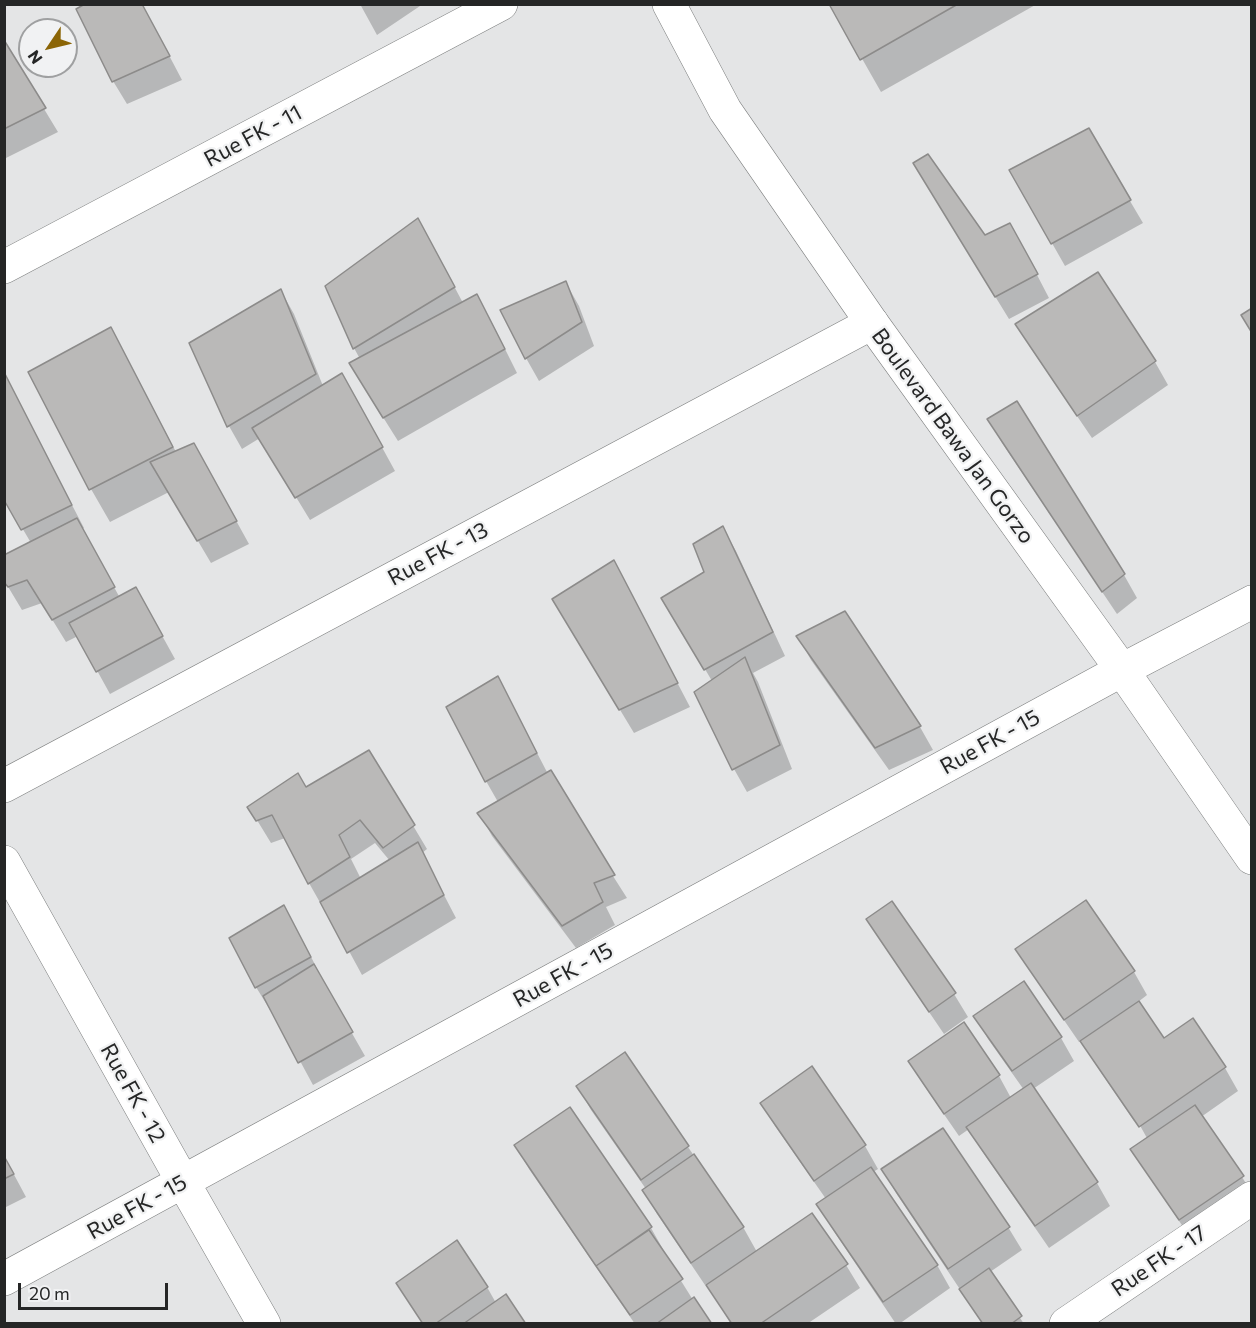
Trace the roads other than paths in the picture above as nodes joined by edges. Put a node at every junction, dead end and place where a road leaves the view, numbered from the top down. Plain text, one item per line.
1 (501, 4) edge
2 (669, 4) edge
3 (4, 267) edge
4 (872, 323) junction
5 (1251, 602) edge
6 (1122, 670) junction
7 (4, 786) edge
8 (1251, 858) edge
9 (4, 862) edge
10 (183, 1182) junction
11 (1251, 1198) edge
12 (4, 1280) edge
13 (264, 1323) edge
14 (1066, 1323) edge

1 - 3 street, Rue FK - 11
2 - 4 street, Boulevard Bawa Jan Gorzo
4 - 6 street, Boulevard Bawa Jan Gorzo
4 - 7 street, Rue FK - 13
5 - 6 street, Rue FK - 15
6 - 8 street, Boulevard Bawa Jan Gorzo
6 - 10 street, Rue FK - 15
9 - 10 street, Rue FK - 12
10 - 12 street, Rue FK - 15
10 - 13 street, Rue FK - 12
11 - 14 street, Rue FK - 17

